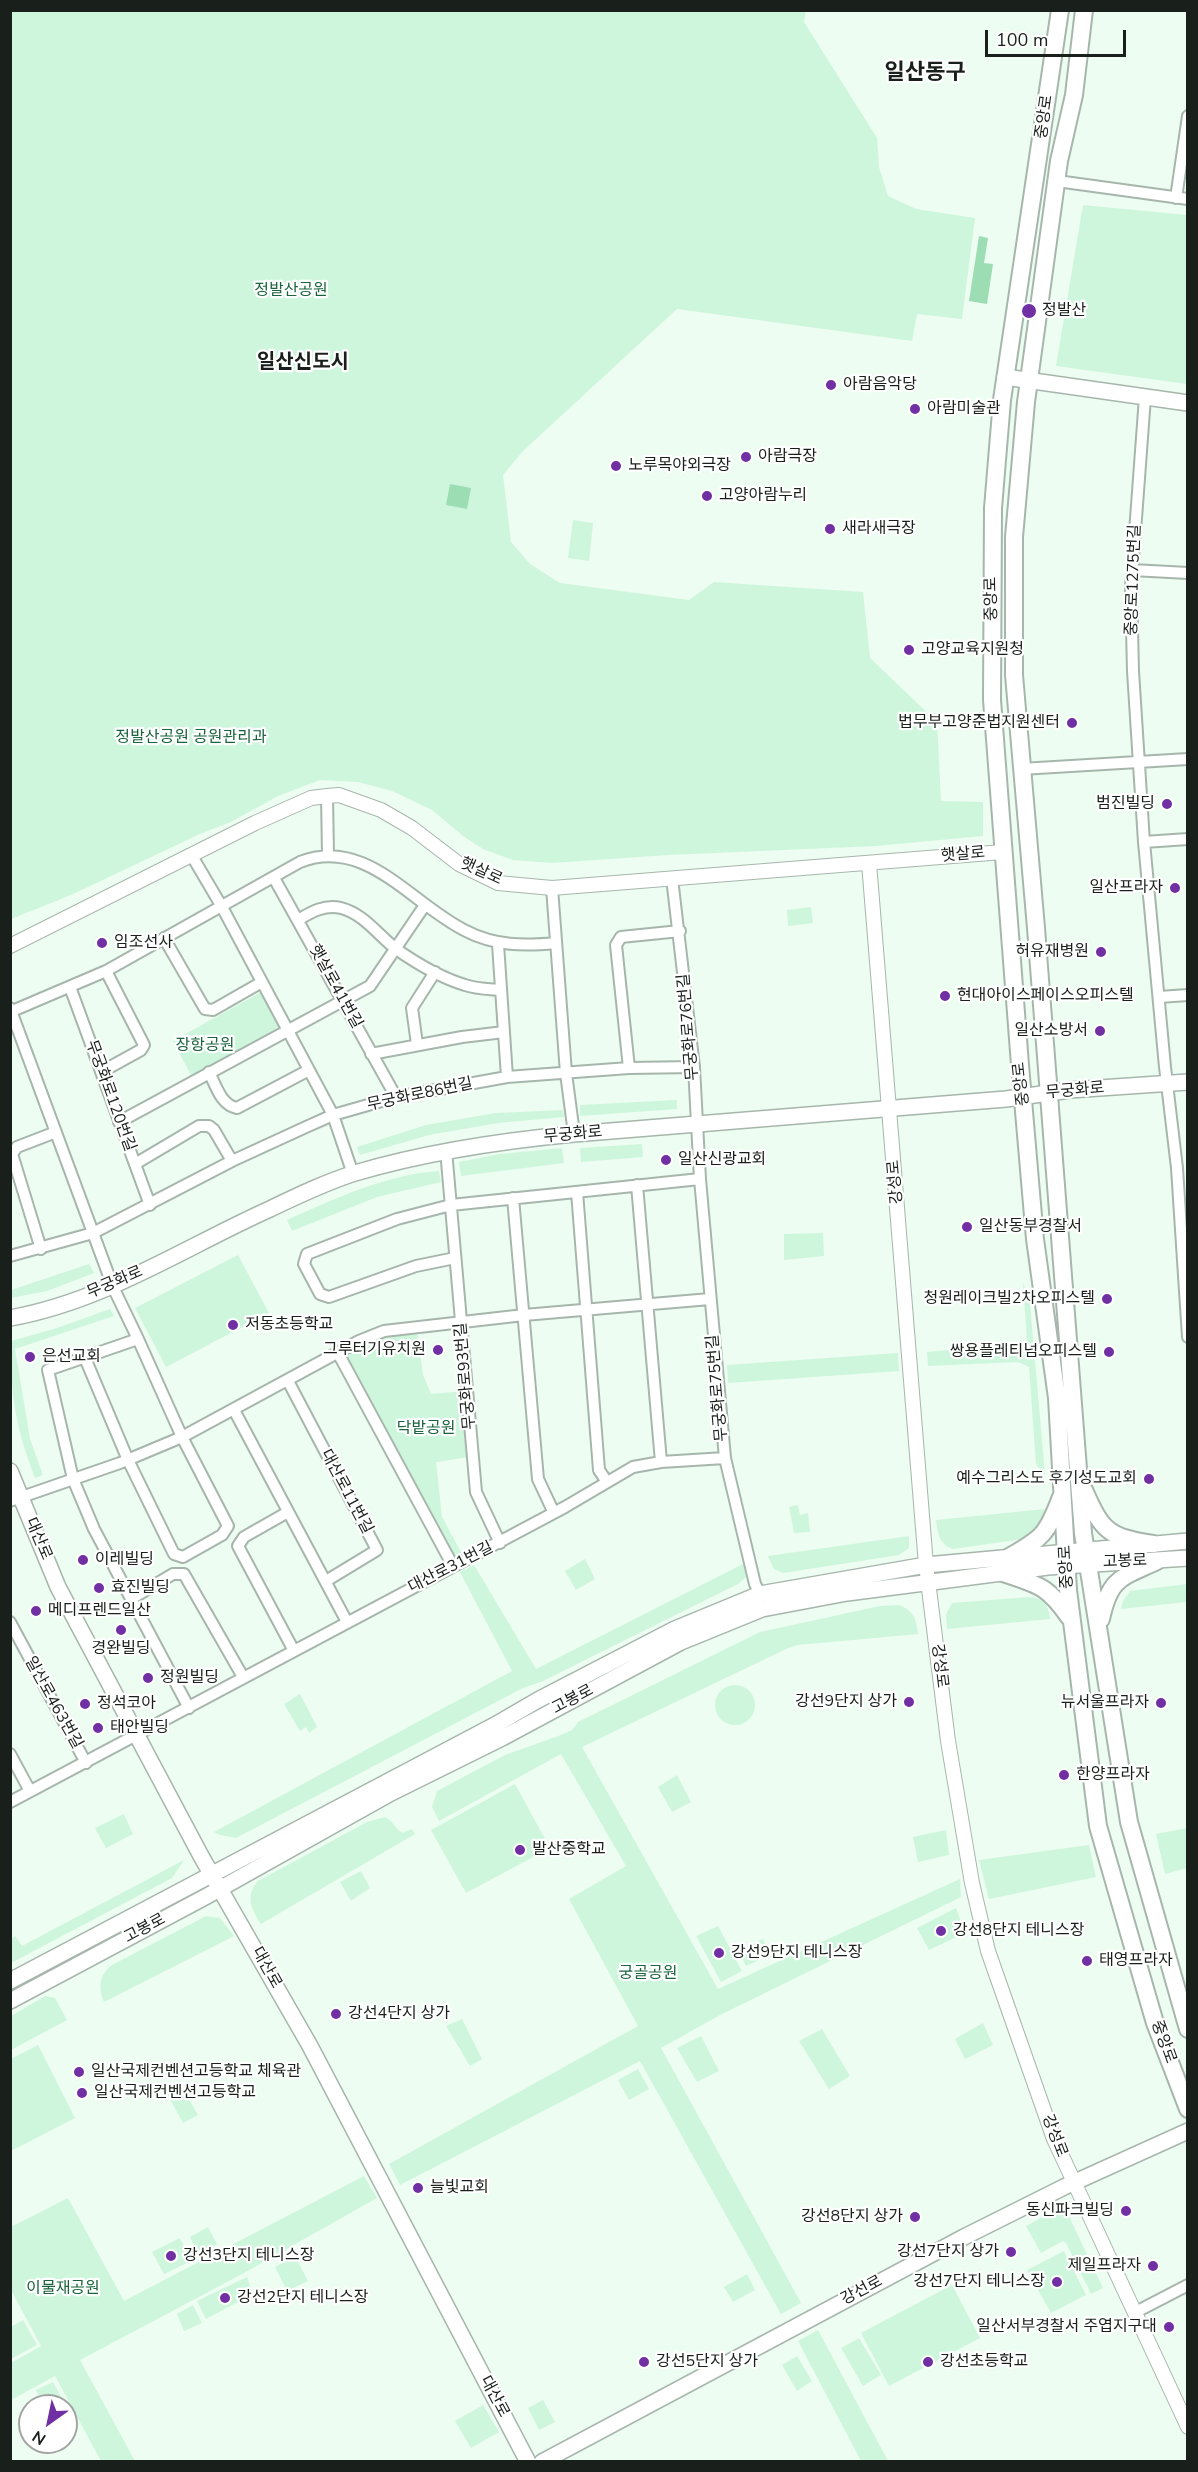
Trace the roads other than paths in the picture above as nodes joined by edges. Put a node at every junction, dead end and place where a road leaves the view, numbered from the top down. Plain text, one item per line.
1 (1060, 10) edge
2 (1084, 10) edge
3 (1188, 116) edge
4 (1057, 181) junction
5 (1182, 199) edge
6 (1005, 377) junction
7 (1029, 381) junction
8 (1144, 397) junction
9 (1188, 403) edge
10 (1132, 570) junction
11 (1188, 573) edge
12 (1188, 759) edge
13 (1139, 763) junction
14 (1021, 769) junction
15 (327, 796) junction
16 (1188, 839) edge
17 (1144, 842) junction
18 (1003, 852) junction
19 (328, 855) junction
20 (192, 856) junction
21 (869, 863) junction
22 (274, 878) junction
23 (672, 878) junction
24 (552, 888) junction
25 (425, 906) junction
26 (222, 907) junction
27 (298, 920) junction
28 (680, 931) junction
29 (164, 938) junction
30 (556, 943) junction
31 (498, 944) junction
32 (10, 946) edge
33 (396, 949) junction
34 (106, 971) junction
35 (435, 972) junction
36 (262, 982) junction
37 (70, 987) junction
38 (501, 990) junction
39 (1188, 995) edge
40 (1159, 998) junction
41 (342, 999) junction
42 (11, 1010) edge
43 (288, 1029) junction
44 (504, 1032) junction
45 (417, 1044) junction
46 (371, 1054) junction
47 (694, 1067) junction
48 (629, 1068) junction
49 (309, 1070) junction
50 (101, 1072) junction
51 (209, 1072) junction
52 (566, 1073) junction
53 (507, 1077) junction
54 (1188, 1082) edge
55 (1167, 1084) junction
56 (1047, 1093) junction
57 (396, 1097) junction
58 (1023, 1097) junction
59 (890, 1107) junction
60 (333, 1115) junction
61 (119, 1122) junction
62 (695, 1123) junction
63 (56, 1132) junction
64 (574, 1134) junction
65 (446, 1150) junction
66 (232, 1161) junction
67 (135, 1164) junction
68 (1182, 1168) edge
69 (353, 1174) junction
70 (700, 1179) junction
71 (637, 1185) junction
72 (577, 1191) junction
73 (513, 1198) junction
74 (150, 1205) junction
75 (451, 1205) junction
76 (93, 1233) junction
77 (41, 1249) junction
78 (10, 1256) edge
79 (455, 1258) junction
80 (113, 1287) junction
81 (710, 1299) junction
82 (647, 1304) junction
83 (585, 1310) junction
84 (524, 1315) junction
85 (10, 1318) edge
86 (462, 1322) junction
87 (1187, 1326) edge
88 (1188, 1337) edge
89 (138, 1339) junction
90 (338, 1353) junction
91 (85, 1358) junction
92 (288, 1381) junction
93 (234, 1410) junction
94 (182, 1437) junction
95 (725, 1458) junction
96 (128, 1460) junction
97 (661, 1462) junction
98 (10, 1471) edge
99 (1079, 1477) junction
100 (74, 1479) junction
101 (607, 1482) junction
102 (1063, 1491) junction
103 (15, 1499) edge
104 (288, 1512) junction
105 (554, 1513) junction
106 (1188, 1541) edge
107 (500, 1543) junction
108 (1153, 1544) junction
109 (1087, 1556) junction
110 (1067, 1558) junction
111 (1188, 1558) edge
112 (1157, 1561) junction
113 (926, 1565) junction
114 (1006, 1565) junction
115 (453, 1566) junction
116 (326, 1581) junction
117 (928, 1584) junction
118 (760, 1594) junction
119 (131, 1599) junction
120 (1071, 1619) junction
121 (10, 1622) edge
122 (347, 1622) junction
123 (1099, 1629) junction
124 (16, 1645) edge
125 (294, 1651) junction
126 (243, 1677) junction
127 (189, 1708) junction
128 (138, 1735) junction
129 (10, 1754) edge
130 (86, 1762) junction
131 (30, 1791) junction
132 (10, 1802) edge
133 (212, 1873) junction
134 (220, 1888) junction
135 (10, 1981) edge
136 (10, 2001) edge
137 (1188, 2029) edge
138 (1188, 2109) edge
139 (1188, 2131) edge
140 (1074, 2183) junction
141 (1188, 2285) edge
142 (1134, 2313) junction
143 (1188, 2427) edge
144 (528, 2462) edge
145 (542, 2462) edge

1 - 6 main road, 중앙로
2 - 4 main road, 중앙로
3 - 5 street
4 - 5 street
4 - 7 main road, 중앙로
6 - 7 main road
6 - 18 main road, 중앙로
7 - 8 main road
7 - 14 main road, 중앙로
8 - 9 main road
8 - 10 street, 중앙로1275번길
10 - 11 street
10 - 13 street, 중앙로1275번길
12 - 13 street
13 - 14 street
13 - 17 street
14 - 56 main road, 중앙로
15 - 19 street
15 - 20 street, 햇살로
15 - 24 street, 햇살로
16 - 17 street
17 - 40 street
18 - 21 street, 햇살로
18 - 58 main road, 중앙로
19 - 22 street
19 - 25 street
20 - 26 street
20 - 32 street, 햇살로
21 - 23 street, 햇살로
21 - 59 street, 강성로
22 - 26 street
22 - 27 street, 햇살로41번길
23 - 24 street, 햇살로
23 - 28 street, 무궁화로76번길
24 - 30 street
25 - 31 street
25 - 33 street
26 - 29 street
26 - 36 street
27 - 33 street
27 - 41 street, 햇살로41번길
28 - 47 street, 무궁화로76번길
28 - 48 street
29 - 34 street
29 - 36 street
30 - 31 street
30 - 52 street
31 - 38 street
33 - 35 street
33 - 41 street
34 - 37 street
34 - 50 street
35 - 38 street
35 - 45 street
36 - 43 street
37 - 42 street
37 - 50 street, 무궁화로120번길
38 - 44 street
39 - 40 street
40 - 55 street
41 - 43 street
41 - 46 street, 햇살로41번길
42 - 63 street
43 - 49 street
43 - 51 street
44 - 45 street
44 - 53 street
45 - 46 street
46 - 57 street, 햇살로41번길
47 - 48 street, 무궁화로86번길
47 - 62 street, 무궁화로76번길
48 - 52 street, 무궁화로86번길
49 - 51 street
49 - 60 street
50 - 61 street, 무궁화로120번길
51 - 61 street
52 - 53 street, 무궁화로86번길
52 - 64 street
53 - 57 street, 무궁화로86번길
54 - 55 main road, 무궁화로
55 - 56 main road, 무궁화로
55 - 68 street
56 - 58 main road, 무궁화로
56 - 99 main road, 중앙로
57 - 60 street, 무궁화로86번길
58 - 59 main road, 무궁화로
58 - 102 main road, 중앙로
59 - 62 main road, 무궁화로
59 - 113 street, 강성로
60 - 66 street, 무궁화로86번길
60 - 69 street
61 - 67 street, 무궁화로120번길
62 - 64 main road, 무궁화로
62 - 70 street, 무궁화로75번길
63 - 76 street
63 - 77 street
64 - 65 main road, 무궁화로
65 - 69 main road, 무궁화로
65 - 75 street, 무궁화로93번길
66 - 67 street
66 - 74 street
67 - 74 street, 무궁화로120번길
68 - 87 street
69 - 80 main road, 무궁화로
70 - 71 street
70 - 81 street, 무궁화로75번길
71 - 72 street
71 - 82 street
72 - 73 street
72 - 83 street
73 - 75 street
73 - 84 street
74 - 76 street
75 - 79 street, 무궁화로93번길
75 - 79 street
76 - 77 street
76 - 80 street
77 - 78 street
79 - 86 street, 무궁화로93번길
80 - 85 main road, 무궁화로
80 - 89 street
81 - 82 street
81 - 95 street, 무궁화로75번길
82 - 83 street
82 - 97 street
83 - 84 street
83 - 101 street
84 - 86 street
84 - 105 street
86 - 90 street
86 - 107 street, 무궁화로93번길
87 - 88 street
89 - 91 street
89 - 94 street
90 - 92 street
90 - 115 street
91 - 96 street
91 - 100 street
92 - 93 street
92 - 116 street, 대산로11번길
93 - 94 street
93 - 104 street
94 - 96 street
94 - 96 street
95 - 97 street, 대산로31번길
95 - 118 street, 무궁화로75번길
96 - 100 street
97 - 101 street, 대산로31번길
98 - 103 main road, 대산로
99 - 108 main road
99 - 109 main road, 중앙로
100 - 103 street
100 - 119 street
101 - 105 street, 대산로31번길
102 - 110 main road, 중앙로
102 - 114 main road
103 - 128 main road, 대산로
104 - 116 street
104 - 125 street
105 - 107 street, 대산로31번길
106 - 108 main road, 고봉로
107 - 115 street, 대산로31번길
108 - 109 main road, 고봉로
109 - 110 main road, 고봉로
109 - 112 main road, 고봉로
109 - 123 main road, 중앙로
110 - 114 main road, 고봉로
110 - 120 main road, 중앙로
111 - 112 main road, 고봉로
112 - 123 main road
113 - 114 main road, 고봉로
113 - 117 street, 강성로
113 - 118 main road, 고봉로
114 - 117 main road, 고봉로
114 - 120 main road
115 - 122 street, 대산로31번길
116 - 122 street
117 - 134 main road, 고봉로
117 - 140 street, 강성로
118 - 133 main road, 고봉로
119 - 126 street
119 - 127 street
120 - 138 main road, 중앙로
121 - 124 street, 일산로463번길
122 - 125 street, 대산로31번길
123 - 137 main road, 중앙로
124 - 130 street, 일산로463번길
125 - 126 street, 대산로31번길
126 - 127 street, 대산로31번길
127 - 128 street, 대산로31번길
128 - 130 street, 일산로463번길
128 - 133 main road, 대산로
129 - 131 street
130 - 131 street, 일산로463번길
131 - 132 street, 일산로463번길
133 - 134 main road, 대산로
133 - 135 main road, 고봉로
134 - 136 main road, 고봉로
134 - 144 main road, 대산로
139 - 140 main road, 강선로
140 - 142 street, 강성로
140 - 145 main road, 강선로
141 - 142 street
142 - 143 street, 강성로

